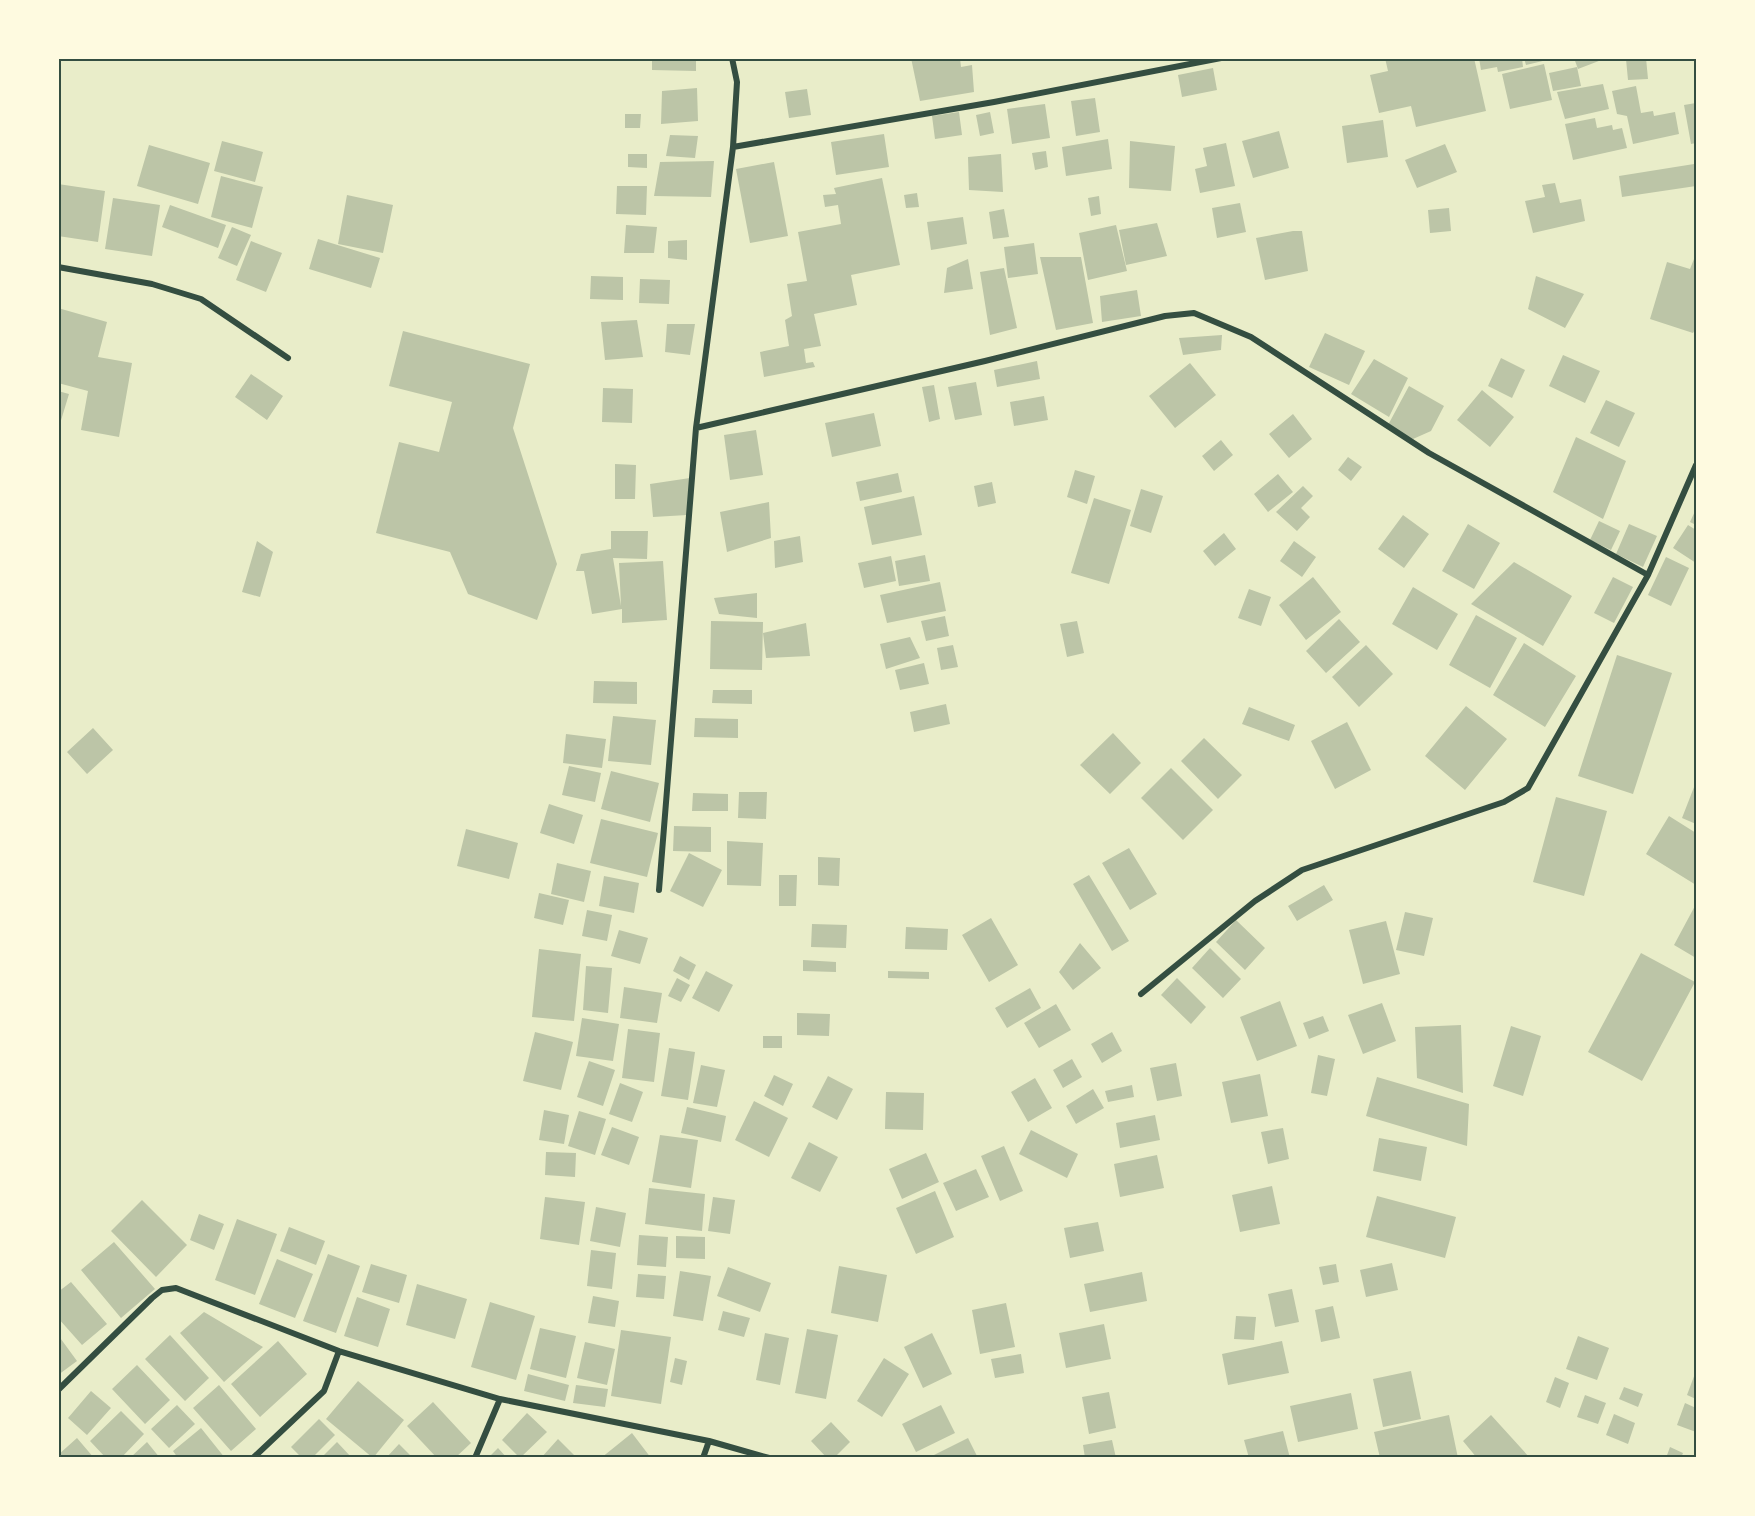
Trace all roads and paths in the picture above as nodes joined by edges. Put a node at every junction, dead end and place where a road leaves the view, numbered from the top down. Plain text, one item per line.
1 (732, 58) edge
2 (1221, 58) edge
3 (733, 147) junction
4 (58, 267) edge
5 (288, 358) dead end
6 (696, 428) junction
7 (1696, 465) edge
8 (1648, 575) junction
9 (659, 890) dead end
10 (1141, 994) dead end
11 (339, 1351) junction
12 (58, 1390) edge
13 (500, 1399) junction
14 (709, 1441) junction
15 (253, 1458) edge
16 (475, 1458) edge
17 (703, 1458) edge
18 (769, 1458) edge

1 - 3 street
2 - 3 street
3 - 6 street
4 - 5 street
6 - 8 street
6 - 9 street
7 - 8 street
8 - 10 street
11 - 12 street
11 - 13 street
11 - 15 street
13 - 14 street
13 - 16 street
14 - 17 street
14 - 18 street

